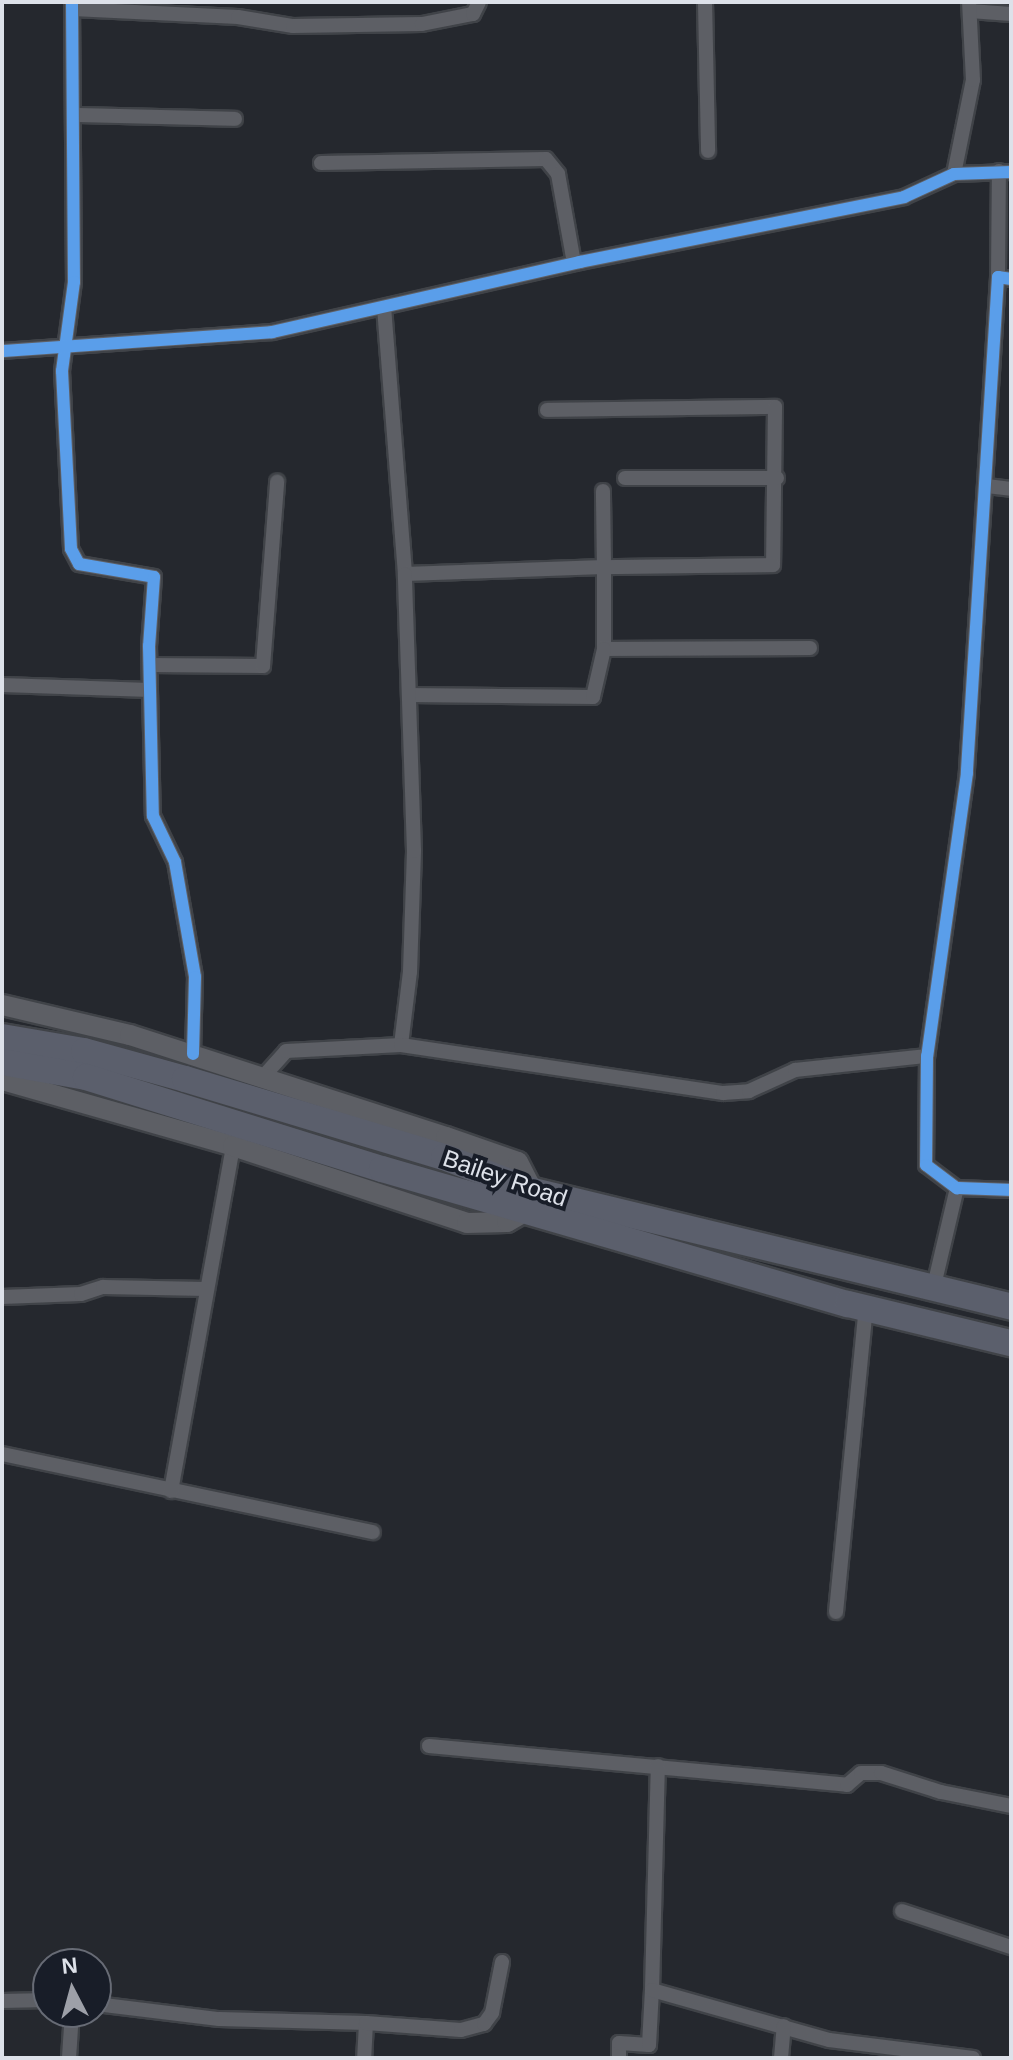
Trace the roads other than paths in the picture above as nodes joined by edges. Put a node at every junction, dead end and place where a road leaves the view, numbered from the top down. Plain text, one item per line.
1 (479, 2) edge
2 (705, 2) edge
3 (73, 6) edge
4 (970, 7) edge
5 (1011, 14) edge
6 (75, 115) junction
7 (235, 119) dead end
8 (708, 151) dead end
9 (321, 163) dead end
10 (1005, 171) edge
11 (954, 174) junction
12 (574, 263) junction
13 (1005, 278) edge
14 (384, 307) junction
15 (66, 349) junction
16 (2, 351) edge
17 (547, 410) dead end
18 (625, 478) dead end
19 (777, 478) junction
20 (277, 482) dead end
21 (987, 486) junction
22 (1011, 489) edge
23 (603, 491) dead end
24 (604, 567) junction
25 (405, 574) junction
26 (810, 648) dead end
27 (604, 649) junction
28 (150, 665) junction
29 (2, 685) edge
30 (150, 690) junction
31 (409, 695) junction
32 (2, 1005) edge
33 (2, 1037) edge
34 (401, 1045) junction
35 (193, 1054) junction
36 (927, 1056) junction
37 (2, 1062) edge
38 (262, 1078) junction
39 (2, 1080) edge
40 (233, 1146) junction
41 (957, 1188) junction
42 (1011, 1190) edge
43 (530, 1200) junction
44 (206, 1289) junction
45 (933, 1290) junction
46 (2, 1297) edge
47 (1011, 1307) edge
48 (866, 1308) junction
49 (1011, 1343) edge
50 (2, 1454) edge
51 (171, 1491) junction
52 (373, 1532) dead end
53 (836, 1612) dead end
54 (429, 1746) dead end
55 (658, 1766) junction
56 (1011, 1806) edge
57 (902, 1911) dead end
58 (1011, 1947) edge
59 (502, 1962) dead end
60 (652, 1990) junction
61 (32, 2000) edge
62 (2, 2001) edge
63 (112, 2006) edge
64 (366, 2023) junction
65 (784, 2026) junction
66 (71, 2028) edge
67 (924, 2055) edge
68 (69, 2058) edge
69 (364, 2058) edge
70 (619, 2058) edge
71 (781, 2058) edge
72 (973, 2058) edge

1 - 3 street
2 - 8 street
3 - 6 street
4 - 5 street
4 - 11 street
6 - 7 street
6 - 15 street
9 - 12 street
10 - 11 street
10 - 13 street
11 - 12 street
12 - 14 street
13 - 21 street
14 - 15 street
14 - 25 street
15 - 16 street
15 - 28 street
17 - 19 street
18 - 19 street
19 - 24 street
20 - 28 street
21 - 22 street
21 - 36 street
23 - 24 street
24 - 25 street
24 - 27 street
25 - 31 street
26 - 27 street
27 - 31 street
28 - 30 street
29 - 30 street
30 - 35 street
31 - 34 street
32 - 35 street
33 - 43 highway, Bailey Road
34 - 36 street
34 - 38 street
35 - 38 street
36 - 41 street
37 - 43 highway
38 - 43 street
39 - 40 street
40 - 43 street
40 - 44 street
41 - 42 street
41 - 45 street
43 - 45 highway, Bailey Road
43 - 48 highway
44 - 46 street
44 - 51 street
45 - 47 highway, Bailey Road
48 - 49 highway
48 - 53 street
50 - 51 street
51 - 52 street
54 - 55 street
55 - 56 street
55 - 60 street
57 - 58 street
59 - 64 street
60 - 65 street
60 - 70 street
61 - 62 street
63 - 64 street
64 - 69 street
65 - 67 street
65 - 71 street
66 - 68 street
67 - 72 street

